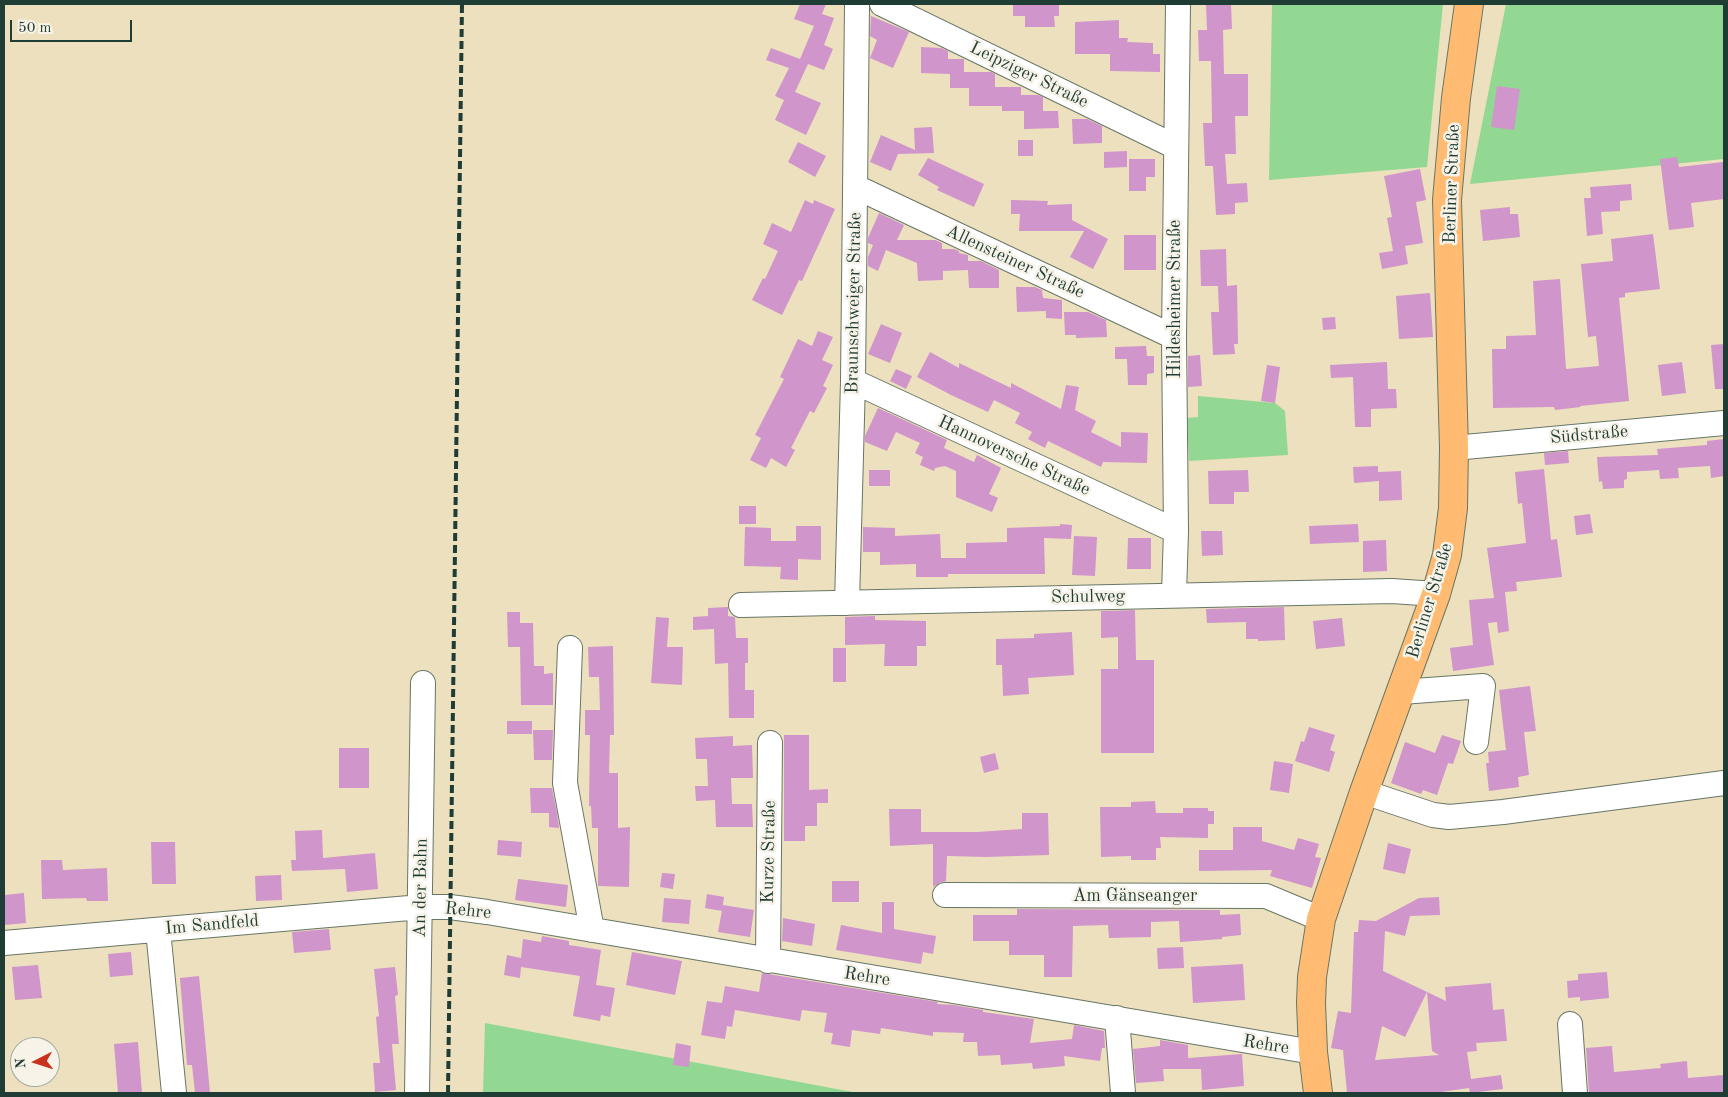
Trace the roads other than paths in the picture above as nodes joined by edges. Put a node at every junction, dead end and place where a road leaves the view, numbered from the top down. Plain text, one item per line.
1 (857, 4) edge
2 (882, 4) edge
3 (1178, 4) edge
4 (1469, 4) edge
5 (1176, 147) junction
6 (856, 188) junction
7 (1174, 337) junction
8 (853, 381) junction
9 (1724, 423) edge
10 (1454, 448) junction
11 (1176, 531) junction
12 (1174, 594) junction
13 (1436, 594) junction
14 (847, 602) junction
15 (741, 605) dead end
16 (570, 648) dead end
17 (423, 682) dead end
18 (1401, 692) junction
19 (1476, 742) dead end
20 (770, 743) dead end
21 (1724, 784) edge
22 (1364, 792) junction
23 (945, 895) dead end
24 (421, 907) junction
25 (1321, 919) junction
26 (158, 930) junction
27 (592, 930) junction
28 (4, 943) edge
29 (768, 961) junction
30 (1118, 1018) junction
31 (1570, 1024) dead end
32 (1312, 1052) junction
33 (174, 1093) edge
34 (417, 1093) edge
35 (1123, 1093) edge
36 (1318, 1093) edge
37 (1574, 1093) edge

1 - 6 street, Braunschweiger Straße
2 - 5 street, Leipziger Straße
3 - 5 street, Hildesheimer Straße
4 - 10 main road, Berliner Straße
5 - 7 street, Hildesheimer Straße
6 - 7 street, Allensteiner Straße
6 - 8 street, Braunschweiger Straße
7 - 11 street, Hildesheimer Straße
8 - 11 street, Hannoversche Straße
8 - 14 street, Braunschweiger Straße
9 - 10 street, Südstraße
10 - 13 main road, Berliner Straße
11 - 12 street, Hildesheimer Straße
12 - 13 street, Schulweg
12 - 14 street, Schulweg
13 - 18 main road, Berliner Straße
14 - 15 street, Schulweg
16 - 27 street
17 - 24 street, An der Bahn
18 - 19 street
18 - 22 main road, Berliner Straße
20 - 29 street, Kurze Straße
21 - 22 street
22 - 25 main road, Berliner Straße
23 - 25 street, Am Gänseanger
24 - 26 street, Im Sandfeld
24 - 27 street, Rehre
24 - 34 street, An der Bahn
25 - 32 main road, Berliner Straße
26 - 28 street, Im Sandfeld
26 - 33 street
27 - 29 street, Rehre
29 - 30 street, Rehre
30 - 32 street, Rehre
30 - 35 street
31 - 37 street
32 - 36 main road, Berliner Straße

